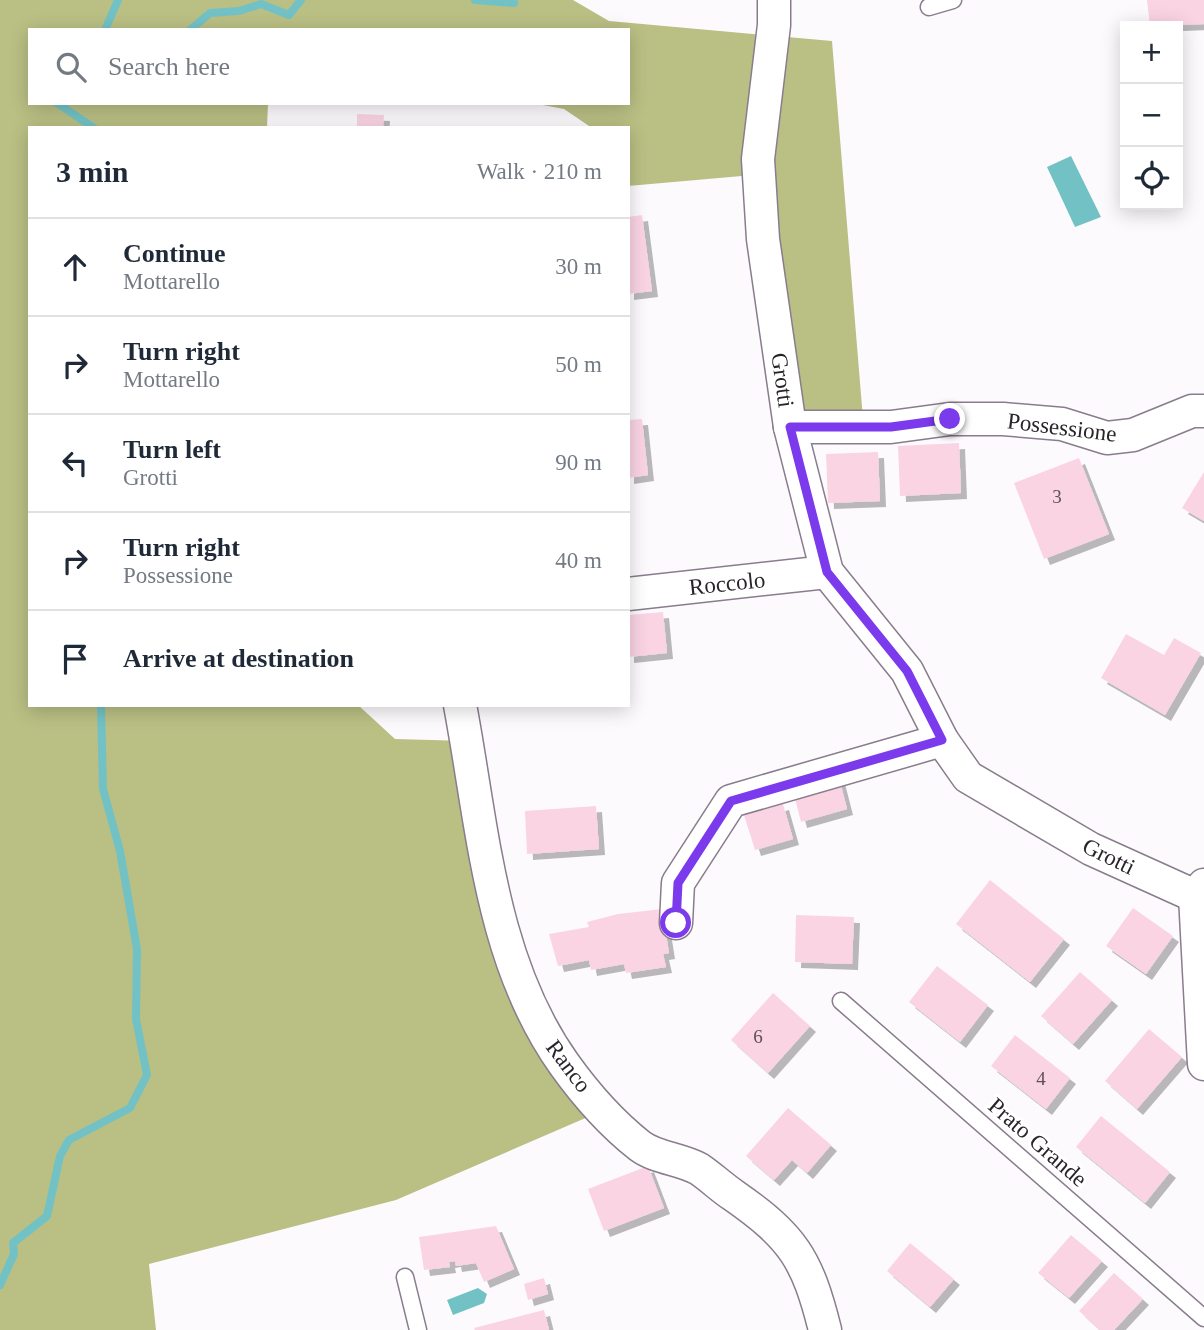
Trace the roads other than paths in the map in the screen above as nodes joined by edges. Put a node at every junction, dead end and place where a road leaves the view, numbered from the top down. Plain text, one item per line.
1 (774, 0) edge
2 (953, 0) edge
3 (929, 7) dead end
4 (1204, 411) edge
5 (790, 427) junction
6 (827, 572) junction
7 (630, 594) edge
8 (460, 707) edge
9 (942, 740) junction
10 (1200, 891) edge
11 (676, 923) dead end
12 (841, 1001) dead end
13 (1204, 1065) edge
14 (405, 1277) dead end
15 (1204, 1318) edge
16 (418, 1330) edge
17 (825, 1330) edge

1 - 5 street, Grotti
2 - 3 lane
4 - 5 street, Possessione
5 - 6 street, Grotti
6 - 7 street, Roccolo
6 - 9 street, Grotti
8 - 17 street, Ranco
9 - 10 street, Grotti
9 - 11 street
10 - 13 street
12 - 15 lane, Prato Grande
14 - 16 lane

